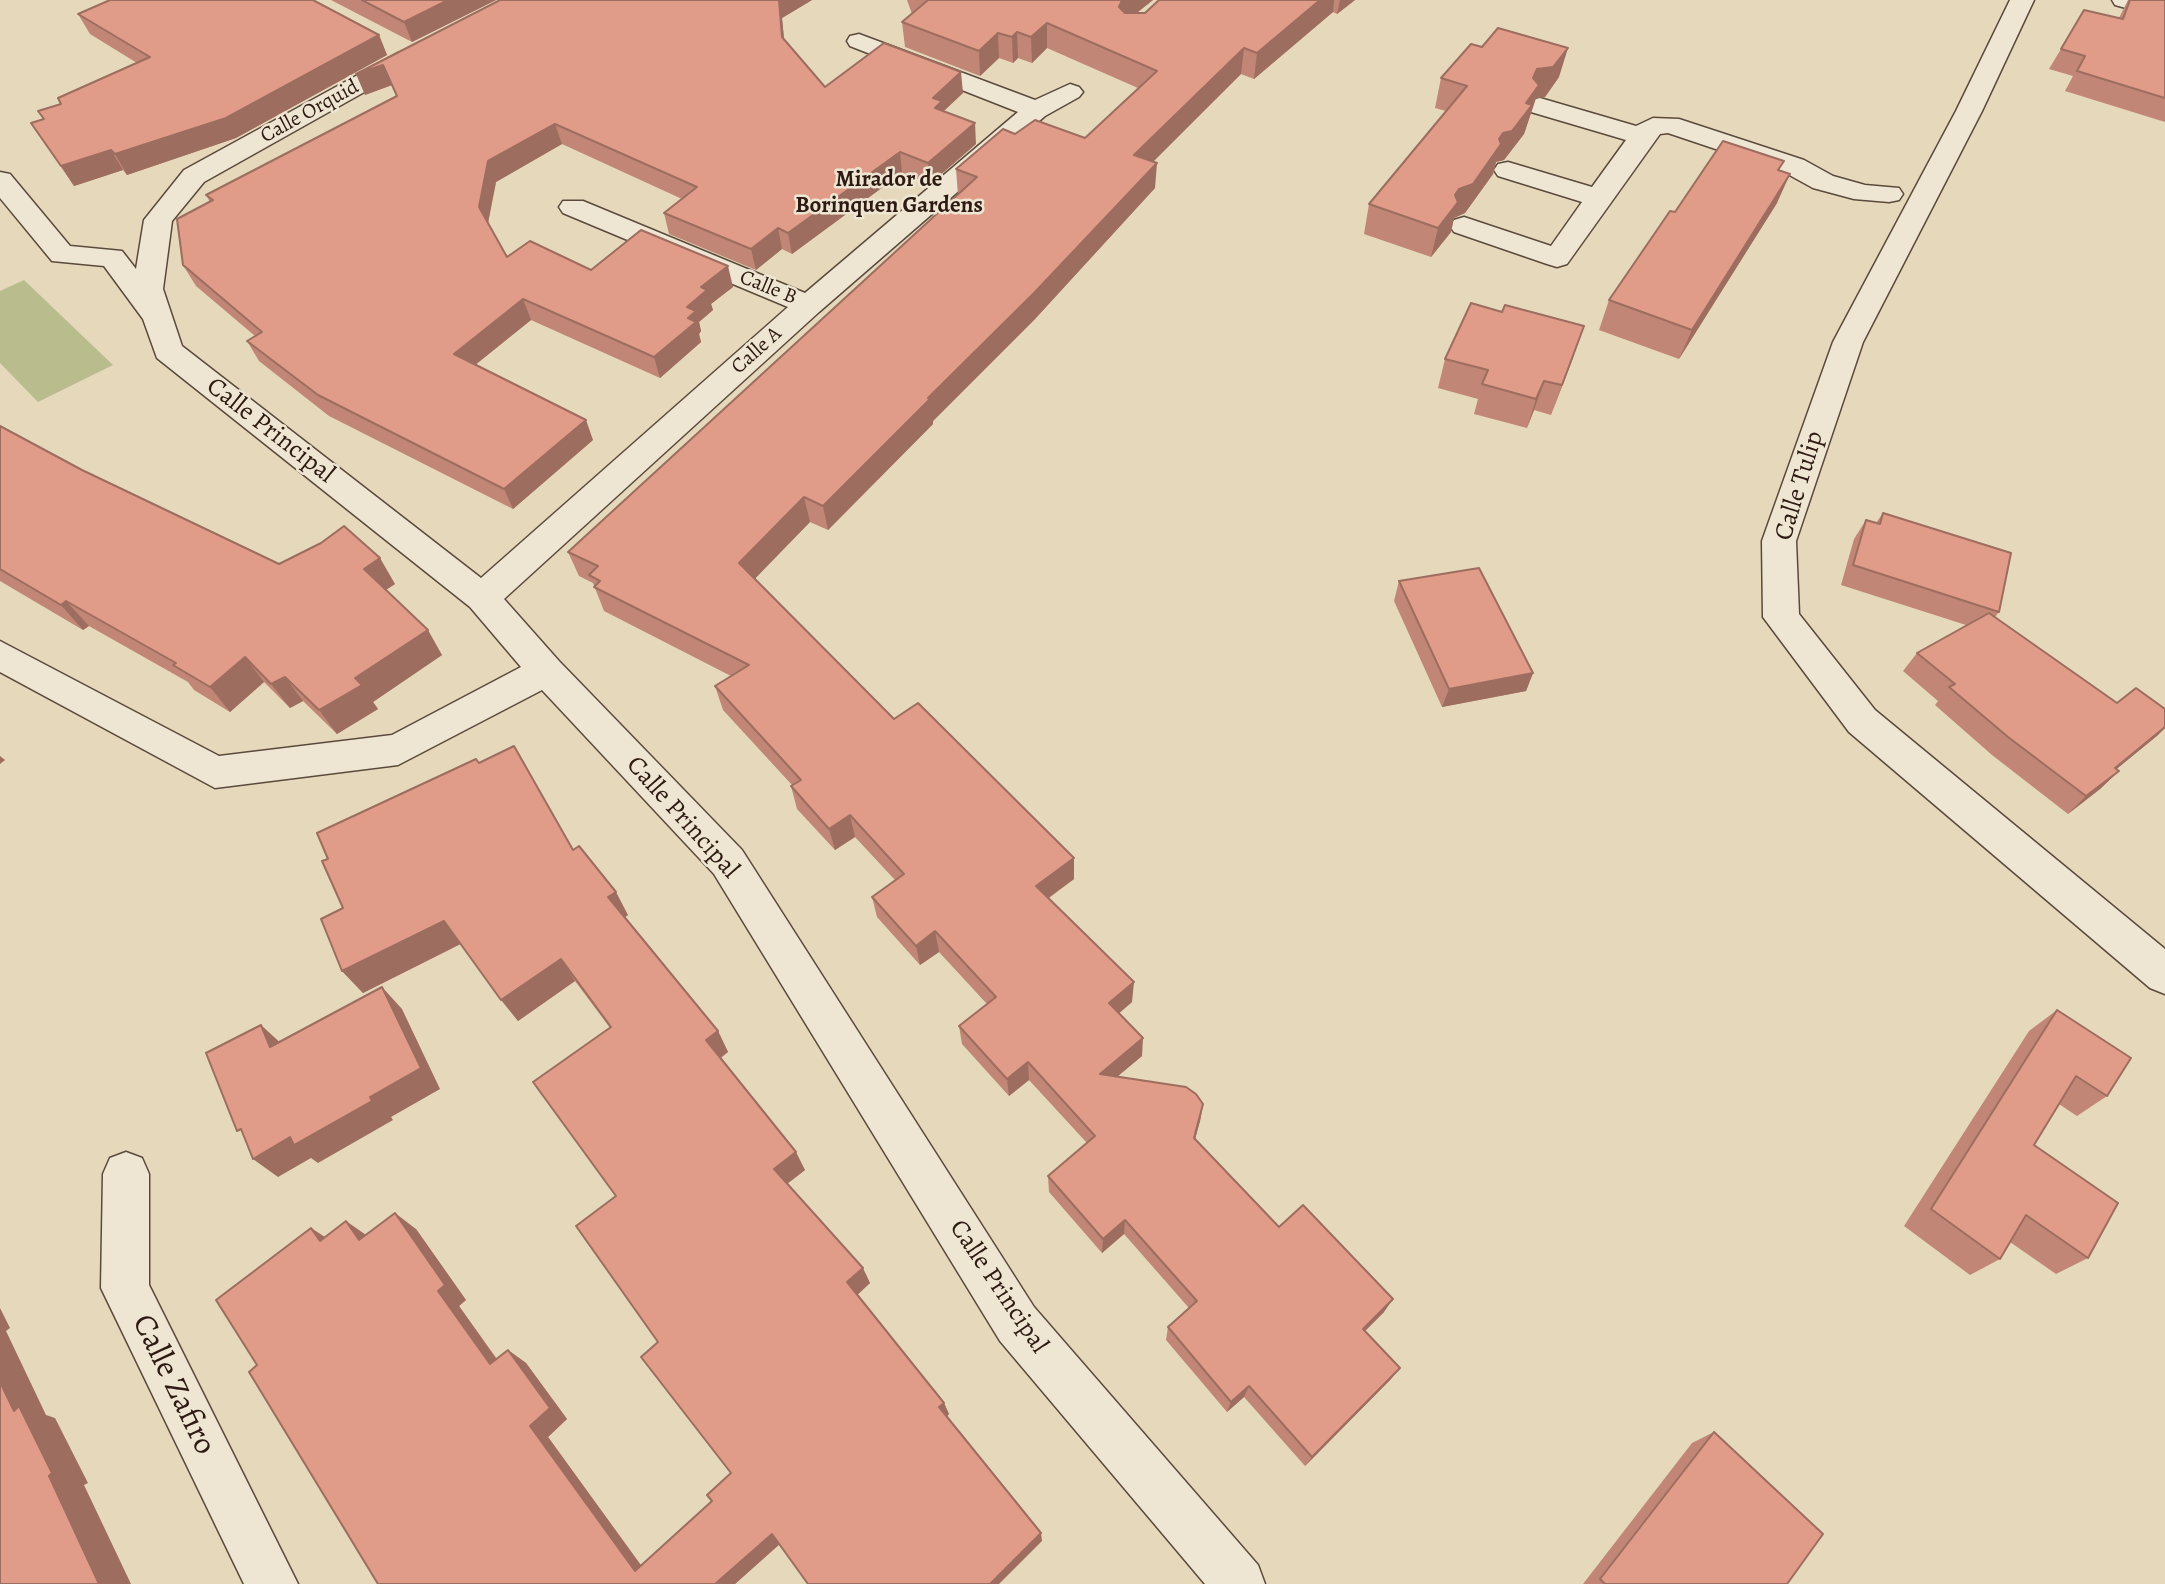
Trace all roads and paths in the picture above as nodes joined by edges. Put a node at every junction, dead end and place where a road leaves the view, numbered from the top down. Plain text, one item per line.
1 (2022, 0) edge
2 (2123, 0) edge
3 (2165, 12) edge
4 (859, 41) dead end
5 (389, 43) dead end
6 (1070, 92) dead end
7 (1539, 106) edge
8 (1036, 110) junction
9 (1643, 136) junction
10 (1508, 170) dead end
11 (0, 180) edge
12 (179, 193) joint
13 (1601, 199) junction
14 (1921, 203) junction
15 (573, 207) dead end
16 (1464, 226) dead end
17 (809, 305) junction
18 (156, 314) junction
19 (482, 598) junction
20 (0, 655) edge
21 (546, 671) junction
22 (2165, 975) edge
23 (127, 1174) dead end
24 (272, 1584) edge
25 (1239, 1584) edge

1 - 14 street, Calle Tulip
2 - 3 street
4 - 8 street
5 - 12 street, Calle Orquid
6 - 8 street, Calle A
7 - 9 street
8 - 17 street, Calle A
9 - 13 street
9 - 14 street
10 - 13 street
11 - 18 street
12 - 18 street, Calle Principal
13 - 16 street
14 - 22 street, Calle Tulip
15 - 17 street, Calle B
17 - 19 street, Calle A
18 - 19 street, Calle Principal
19 - 21 street, Calle Principal
20 - 21 street
21 - 25 street, Calle Principal
23 - 24 street, Calle Zafiro

